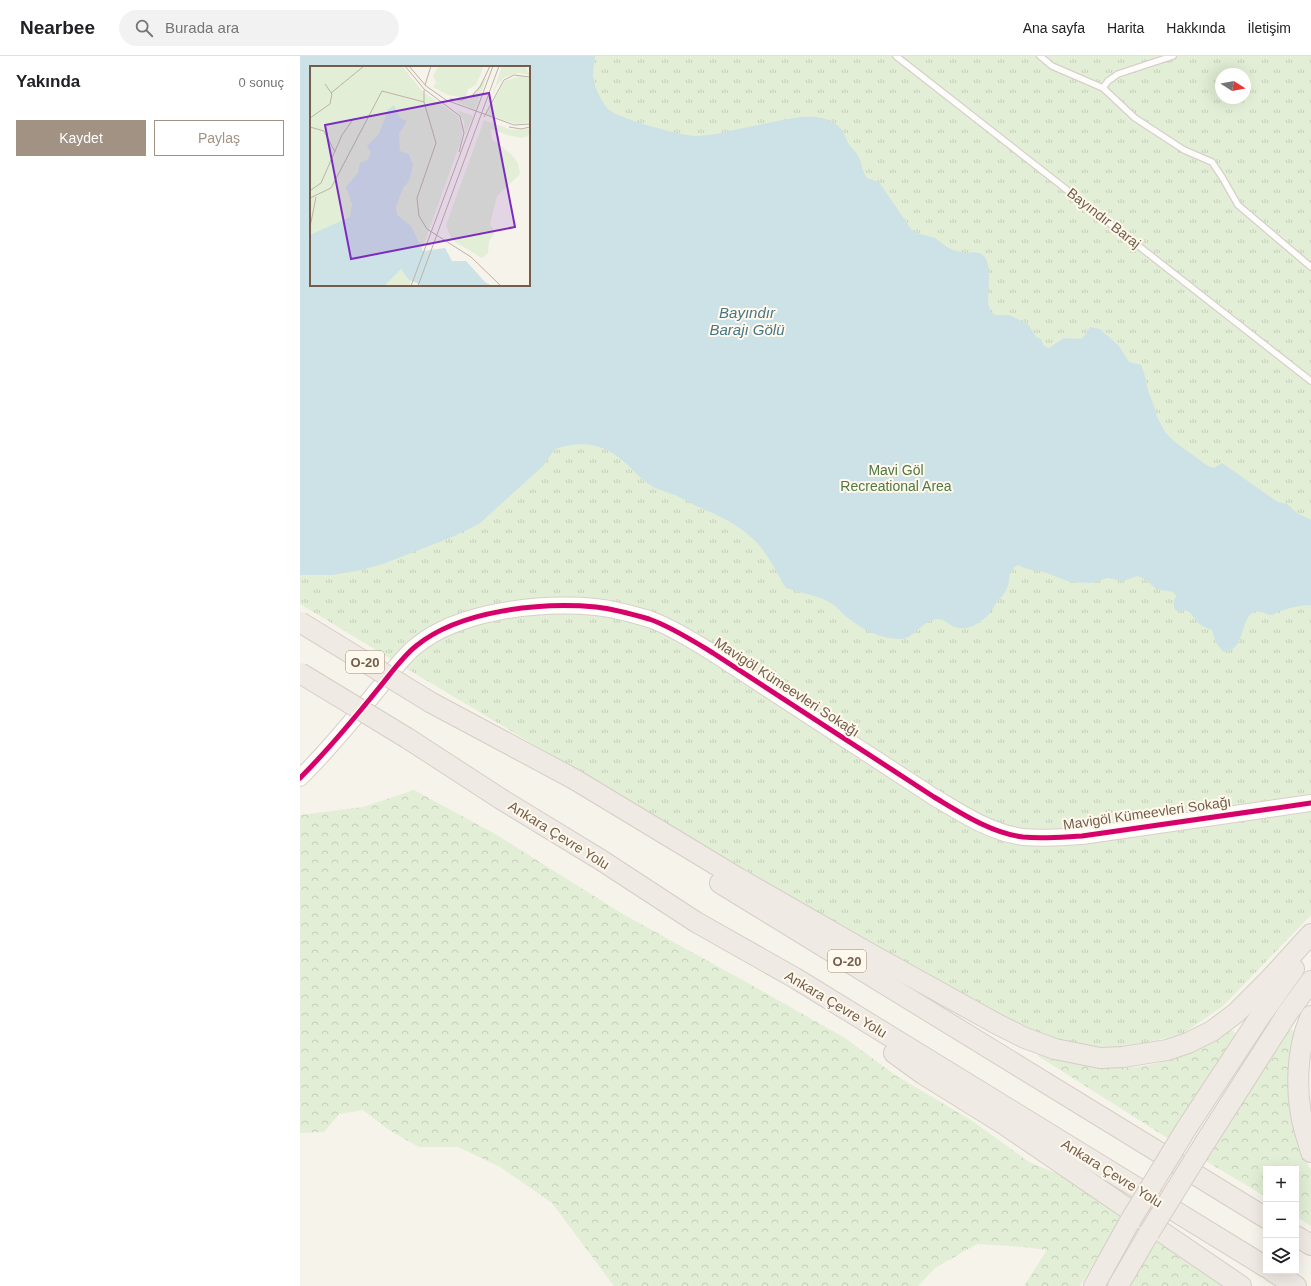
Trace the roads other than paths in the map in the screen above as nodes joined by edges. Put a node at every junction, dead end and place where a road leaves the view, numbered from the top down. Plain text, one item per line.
1 (896, 56) edge
2 (1040, 56) edge
3 (1173, 56) edge
4 (1102, 88) junction
5 (1311, 267) edge
6 (1311, 381) edge
7 (300, 622) edge
8 (300, 673) edge
9 (430, 702) junction
10 (300, 778) edge
11 (1311, 803) edge
12 (1311, 934) edge
13 (1311, 946) edge
14 (795, 978) junction
15 (1311, 981) edge
16 (1311, 1016) edge
17 (1311, 1152) edge
18 (1263, 1216) edge
19 (1299, 1238) edge
20 (1311, 1245) edge
21 (1263, 1265) edge
22 (1277, 1274) edge
23 (1094, 1286) edge
24 (1118, 1286) edge
25 (1241, 1286) edge
26 (1296, 1286) edge

1 - 6 lane, Bayındır Baraj
2 - 4 lane
3 - 4 lane
4 - 5 lane
7 - 9 highway, O-20, bridge
8 - 14 highway, Ankara Çevre Yolu, bridge
9 - 12 highway
9 - 18 highway, O-20
10 - 11 street, Mavigöl Kümeevleri Sokağı
13 - 23 highway, bridge
14 - 21 highway, Ankara Çevre Yolu
14 - 25 highway
15 - 24 highway, bridge
16 - 17 highway
19 - 20 highway
22 - 26 highway

